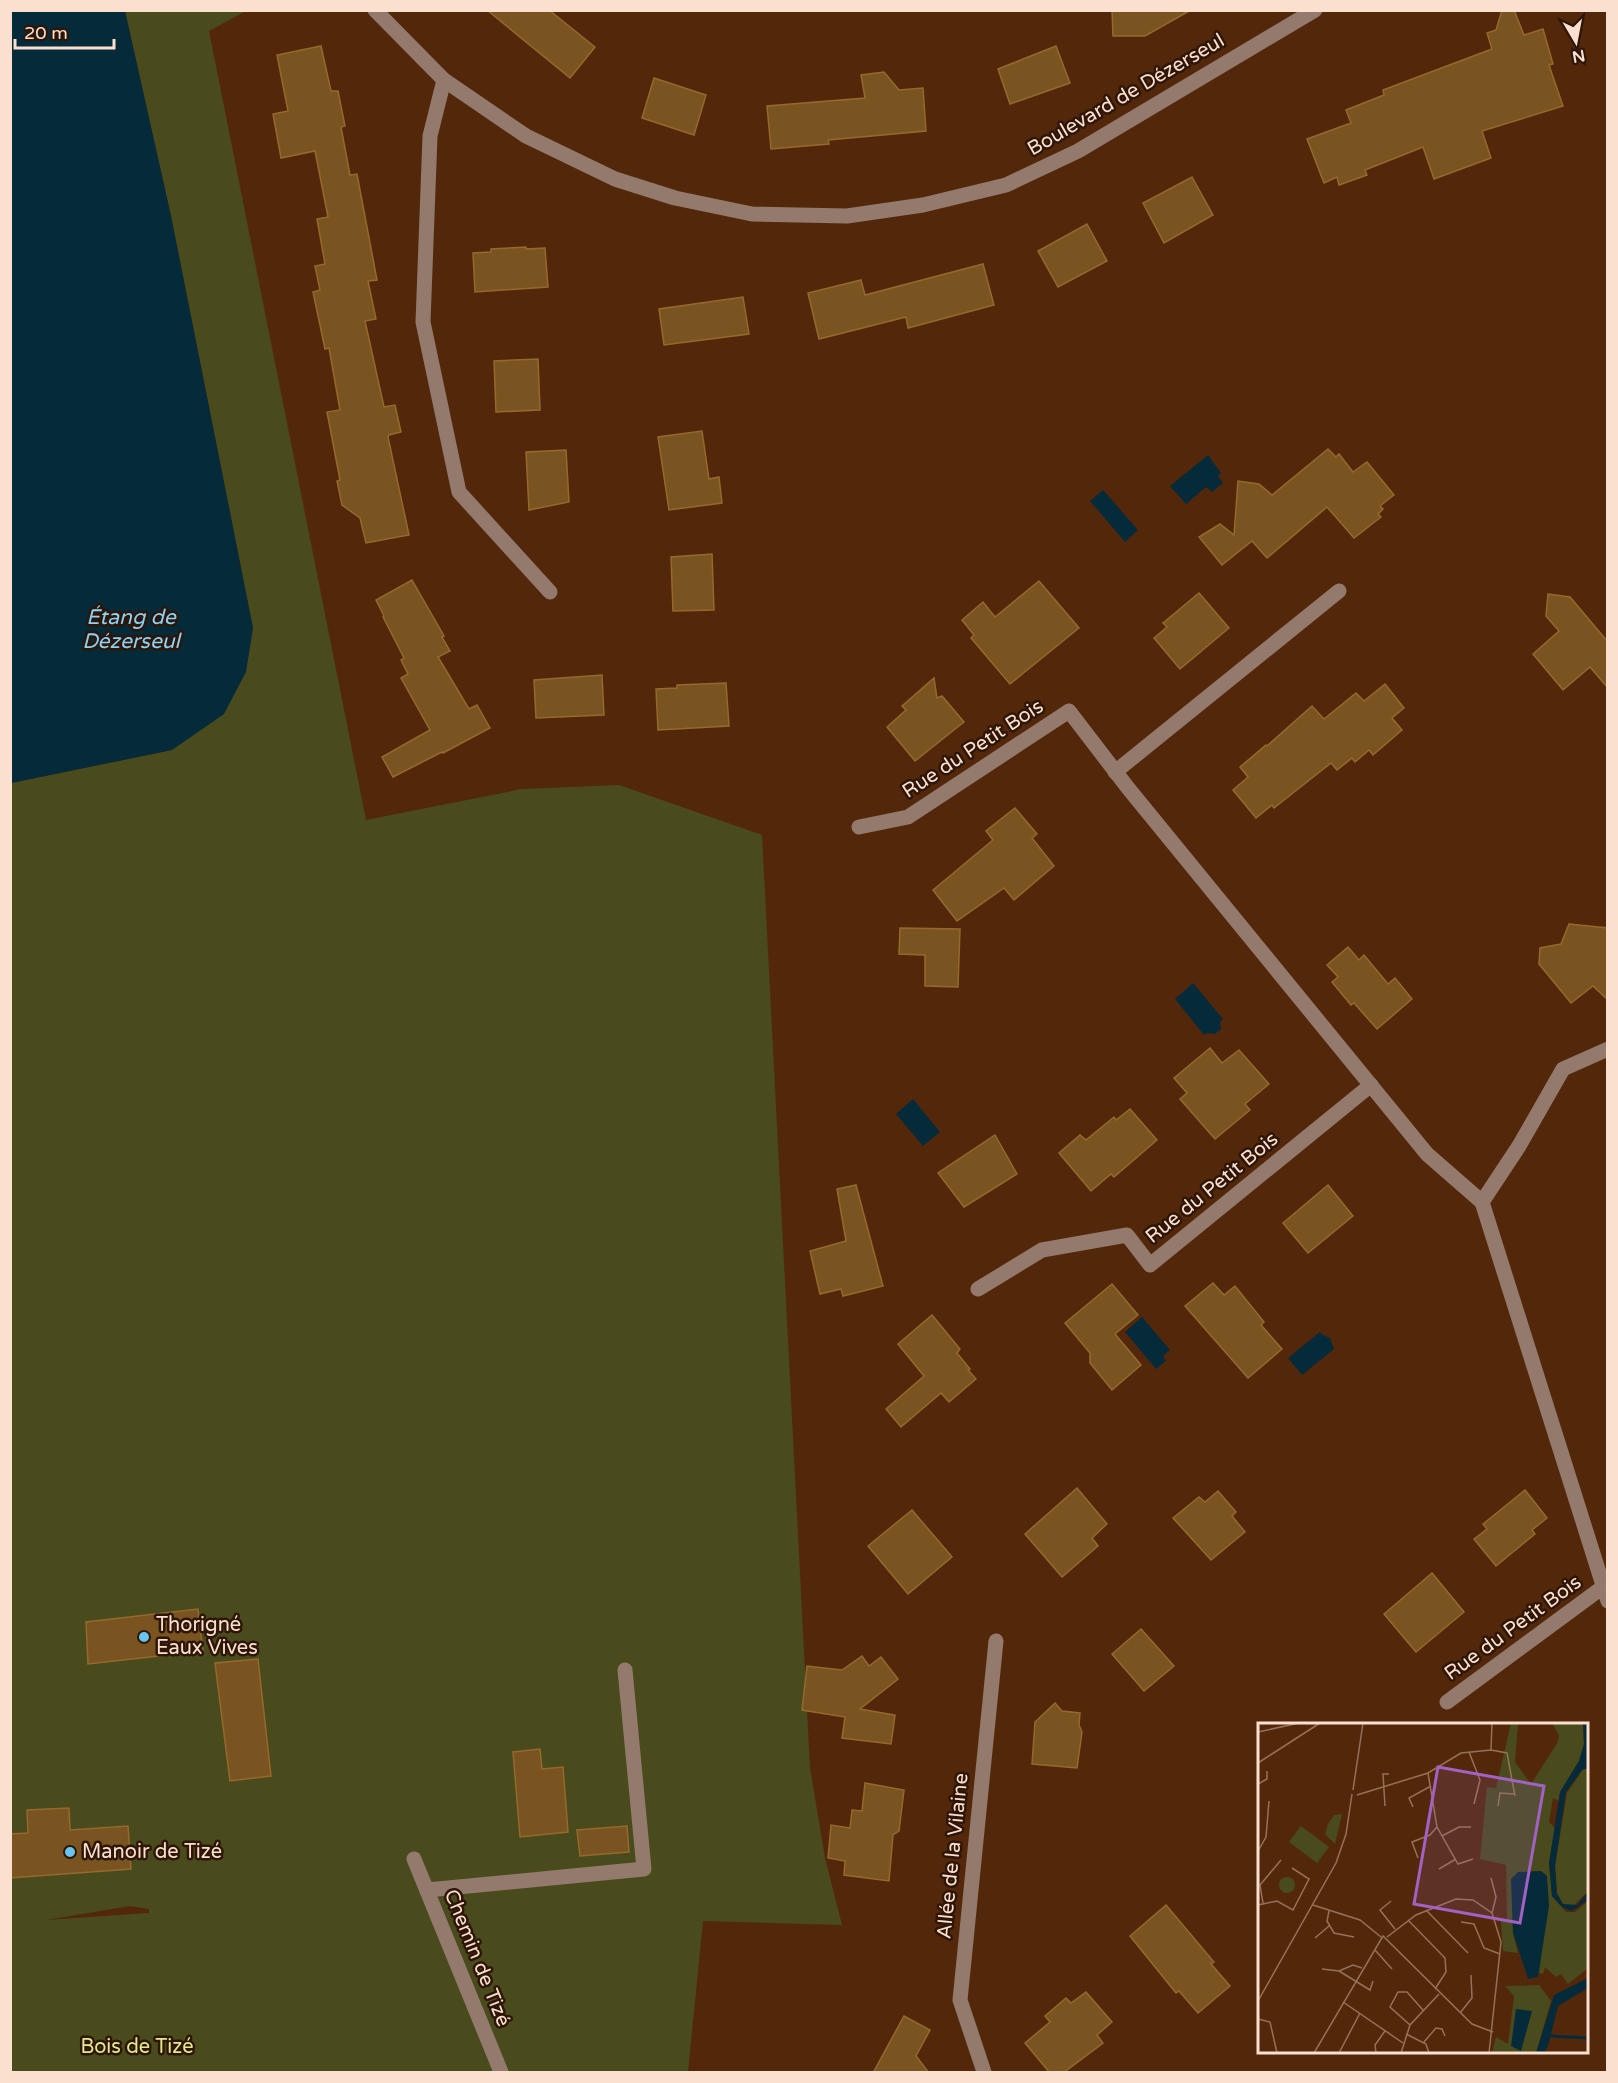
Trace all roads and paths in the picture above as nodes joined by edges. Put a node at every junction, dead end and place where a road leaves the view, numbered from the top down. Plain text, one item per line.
1 (375, 10) edge
2 (1316, 10) edge
3 (444, 80) junction
4 (1339, 591) dead end
5 (550, 592) dead end
6 (1115, 771) junction
7 (859, 827) dead end
8 (1608, 1049) edge
9 (1371, 1085) junction
10 (1482, 1202) junction
11 (978, 1289) dead end
12 (1605, 1594) edge
13 (996, 1641) dead end
14 (625, 1670) dead end
15 (1447, 1702) dead end
16 (414, 1859) dead end
17 (427, 1890) junction
18 (501, 2073) edge
19 (984, 2073) edge

1 - 3 street, Boulevard de Dézerseul
2 - 3 street, Boulevard de Dézerseul
3 - 5 street
4 - 6 street
6 - 7 street, Rue du Petit Bois
6 - 9 street, Rue du Petit Bois
8 - 10 street
9 - 10 street, Rue du Petit Bois
9 - 11 street, Rue du Petit Bois
10 - 12 street, Rue du Petit Bois
12 - 15 street, Rue du Petit Bois
13 - 19 street, Allée de la Vilaine
14 - 17 street
16 - 17 street, Chemin de Tizé
17 - 18 street, Chemin de Tizé

